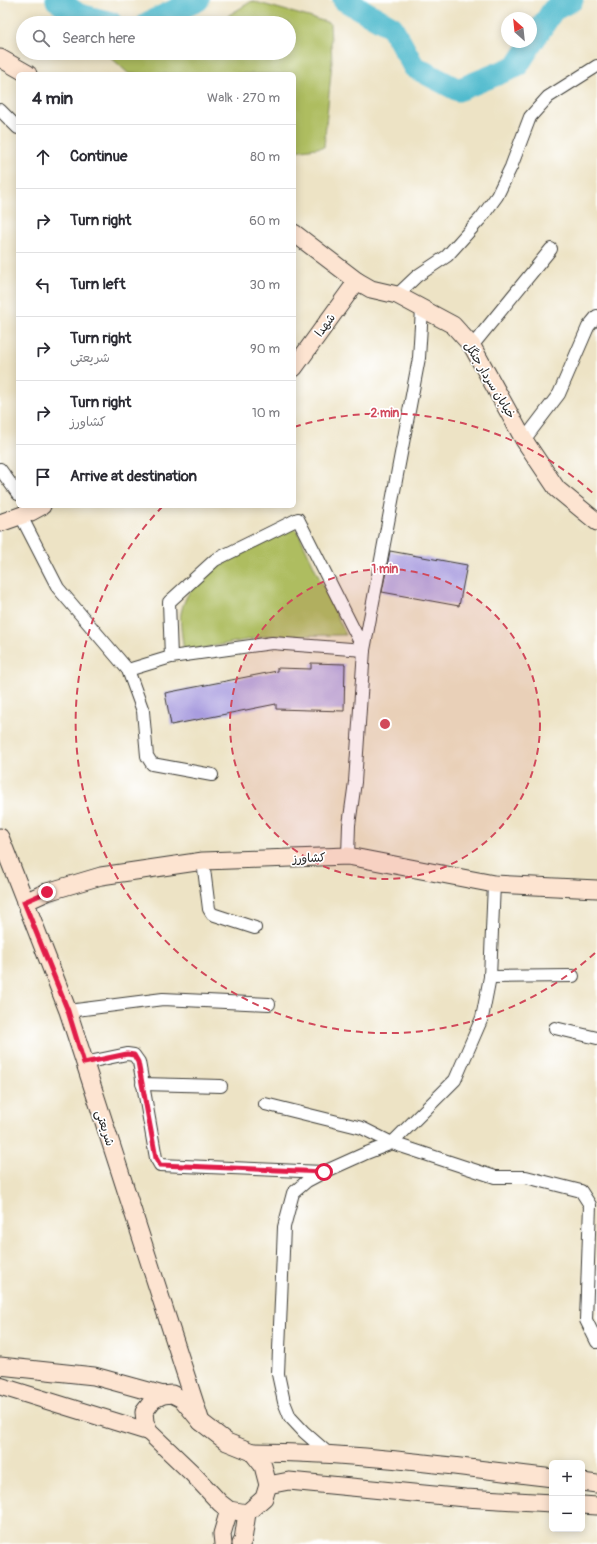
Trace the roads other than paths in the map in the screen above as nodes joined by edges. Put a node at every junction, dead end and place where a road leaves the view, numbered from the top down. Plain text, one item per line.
1 (0, 58) edge
2 (597, 66) edge
3 (24, 72) edge
4 (0, 110) edge
5 (16, 126) edge
6 (296, 235) edge
7 (551, 249) dead end
8 (357, 281) junction
9 (397, 295) junction
10 (422, 309) junction
11 (597, 316) edge
12 (472, 346) junction
13 (296, 365) edge
14 (524, 440) junction
15 (0, 469) edge
16 (16, 491) edge
17 (30, 510) edge
18 (597, 522) edge
19 (0, 523) edge
20 (364, 650) junction
21 (171, 657) junction
22 (128, 670) junction
23 (212, 775) dead end
24 (0, 836) edge
25 (348, 856) junction
26 (203, 861) junction
27 (494, 884) junction
28 (597, 888) edge
29 (24, 902) junction
30 (255, 928) dead end
31 (573, 976) dead end
32 (490, 977) junction
33 (269, 1004) dead end
34 (68, 1011) junction
35 (555, 1028) dead end
36 (597, 1038) edge
37 (84, 1063) junction
38 (142, 1084) junction
39 (221, 1086) dead end
40 (265, 1104) dead end
41 (392, 1143) junction
42 (324, 1172) junction
43 (597, 1342) edge
44 (0, 1366) edge
45 (0, 1386) edge
46 (163, 1395) junction
47 (201, 1422) junction
48 (148, 1432) junction
49 (252, 1452) junction
50 (329, 1454) junction
51 (549, 1478) edge
52 (585, 1482) edge
53 (597, 1484) edge
54 (268, 1486) junction
55 (549, 1503) edge
56 (585, 1505) edge
57 (597, 1506) edge
58 (229, 1510) junction
59 (247, 1513) junction
60 (223, 1544) edge
61 (241, 1544) edge

1 - 3 street
2 - 9 street
4 - 5 street
6 - 8 street, خیابان سردار جنگل
7 - 12 street
8 - 9 street, خیابان سردار جنگل
8 - 13 street, شهدا
9 - 10 street, خیابان سردار جنگل
10 - 12 street, خیابان سردار جنگل
10 - 20 street
11 - 14 street
12 - 14 street, خیابان سردار جنگل
14 - 18 street, خیابان سردار جنگل
15 - 16 street
17 - 19 street
17 - 22 street
20 - 21 street
20 - 21 street
20 - 25 street
21 - 22 street
22 - 23 street
24 - 29 street, شریعتی
25 - 26 street, کشاورز
25 - 27 street, کشاورز
26 - 29 street, کشاورز
26 - 30 street
27 - 28 street, کشاورز
27 - 32 street
29 - 34 street, شریعتی
31 - 32 street
32 - 41 street
33 - 34 street
34 - 37 street, شریعتی
35 - 36 street
37 - 38 street
37 - 47 street, شریعتی
38 - 39 street
38 - 42 street
40 - 41 street
41 - 42 street
41 - 43 street
42 - 50 street
44 - 46 street
45 - 48 street
46 - 47 street
46 - 48 street
47 - 49 street
48 - 58 street
49 - 50 street
49 - 54 street
50 - 51 street
52 - 53 street
54 - 55 street
54 - 59 street
56 - 57 street
58 - 59 street
58 - 60 street
59 - 61 street

